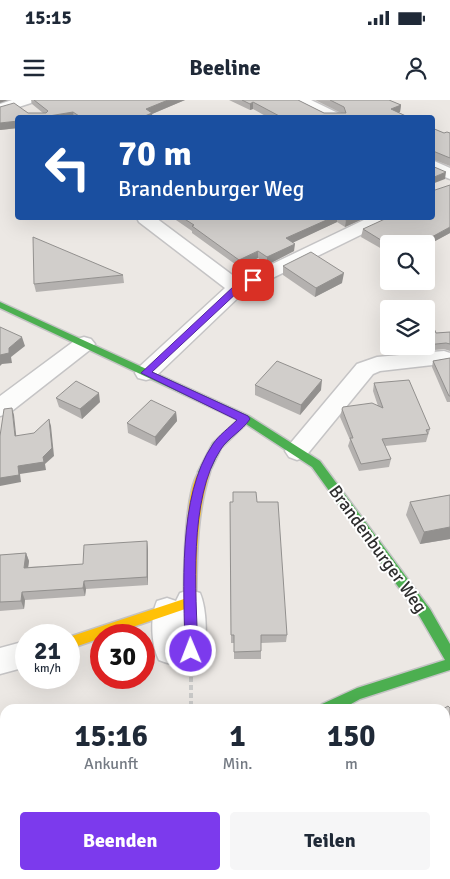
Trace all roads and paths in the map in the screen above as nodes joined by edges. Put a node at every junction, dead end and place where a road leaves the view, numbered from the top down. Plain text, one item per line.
1 (299, 100) edge
2 (26, 105) edge
3 (0, 110) edge
4 (331, 115) edge
5 (435, 168) edge
6 (447, 182) edge
7 (148, 220) edge
8 (377, 220) edge
9 (237, 288) junction
10 (0, 305) edge
11 (84, 344) junction
12 (444, 358) edge
13 (146, 373) junction
14 (0, 408) edge
15 (245, 419) junction
16 (297, 452) junction
17 (80, 639) edge
18 (450, 656) edge
19 (15, 657) edge
20 (0, 661) edge
21 (450, 664) edge
22 (337, 704) edge

1 - 4 street
2 - 3 street
5 - 6 street
7 - 9 street
8 - 9 street
9 - 13 street
10 - 11 street, Brandenburger Weg
11 - 13 street, Brandenburger Weg
11 - 14 street
12 - 16 street
13 - 15 street, Brandenburger Weg
15 - 16 street, Brandenburger Weg
15 - 17 street
16 - 18 street, Brandenburger Weg
19 - 20 street
21 - 22 street

